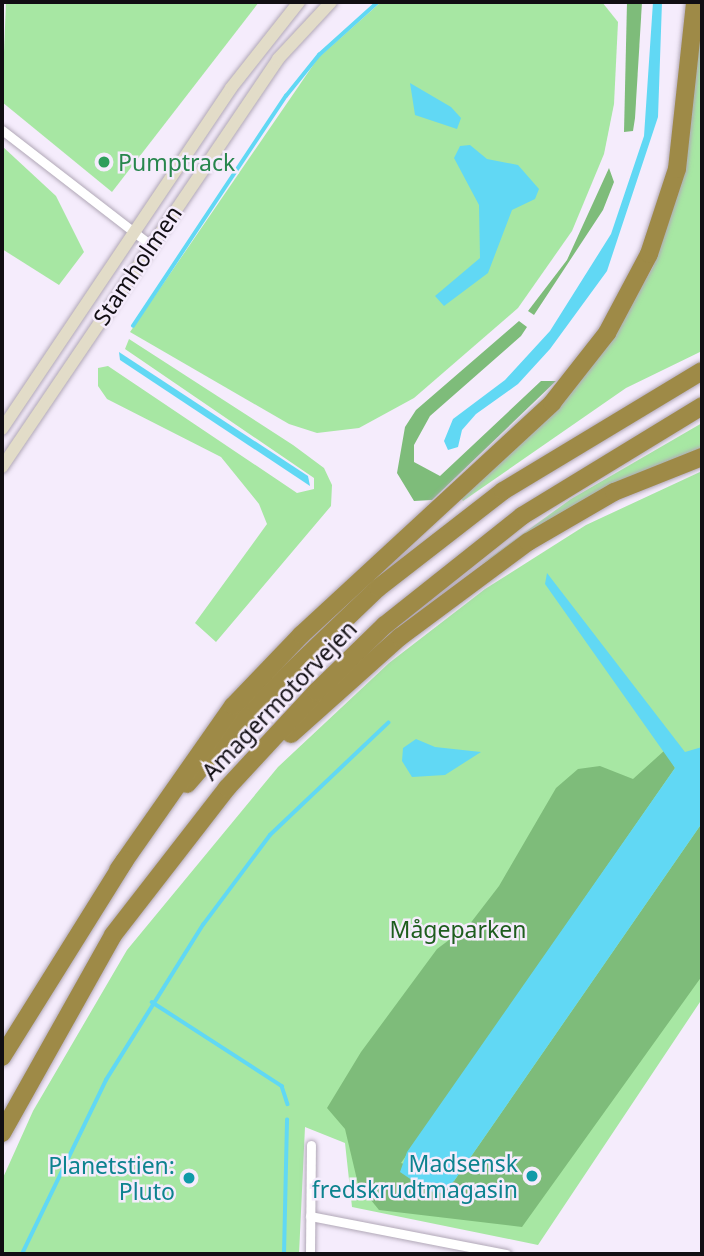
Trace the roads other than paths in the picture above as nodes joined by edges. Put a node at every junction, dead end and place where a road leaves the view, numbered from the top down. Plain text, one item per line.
1 (299, 2) edge
2 (331, 2) edge
3 (695, 2) edge
4 (2, 130) edge
5 (134, 233) junction
6 (151, 245) junction
7 (702, 371) edge
8 (702, 406) edge
9 (2, 429) edge
10 (702, 457) edge
11 (2, 467) edge
12 (189, 835) junction
13 (118, 870) junction
14 (2, 1058) edge
15 (2, 1133) edge
16 (311, 1145) dead end
17 (310, 1216) junction
18 (310, 1254) edge
19 (506, 1254) edge

1 - 5 street, Stamholmen
2 - 6 street, Stamholmen
3 - 13 highway
4 - 5 street
5 - 6 street
5 - 9 street, Stamholmen
6 - 11 street, Stamholmen
7 - 13 highway, Amagermotorvejen
8 - 12 highway, Amagermotorvejen
10 - 12 highway
12 - 15 highway, Amagermotorvejen
13 - 14 highway, Amagermotorvejen
16 - 17 street
17 - 18 street
17 - 19 street

